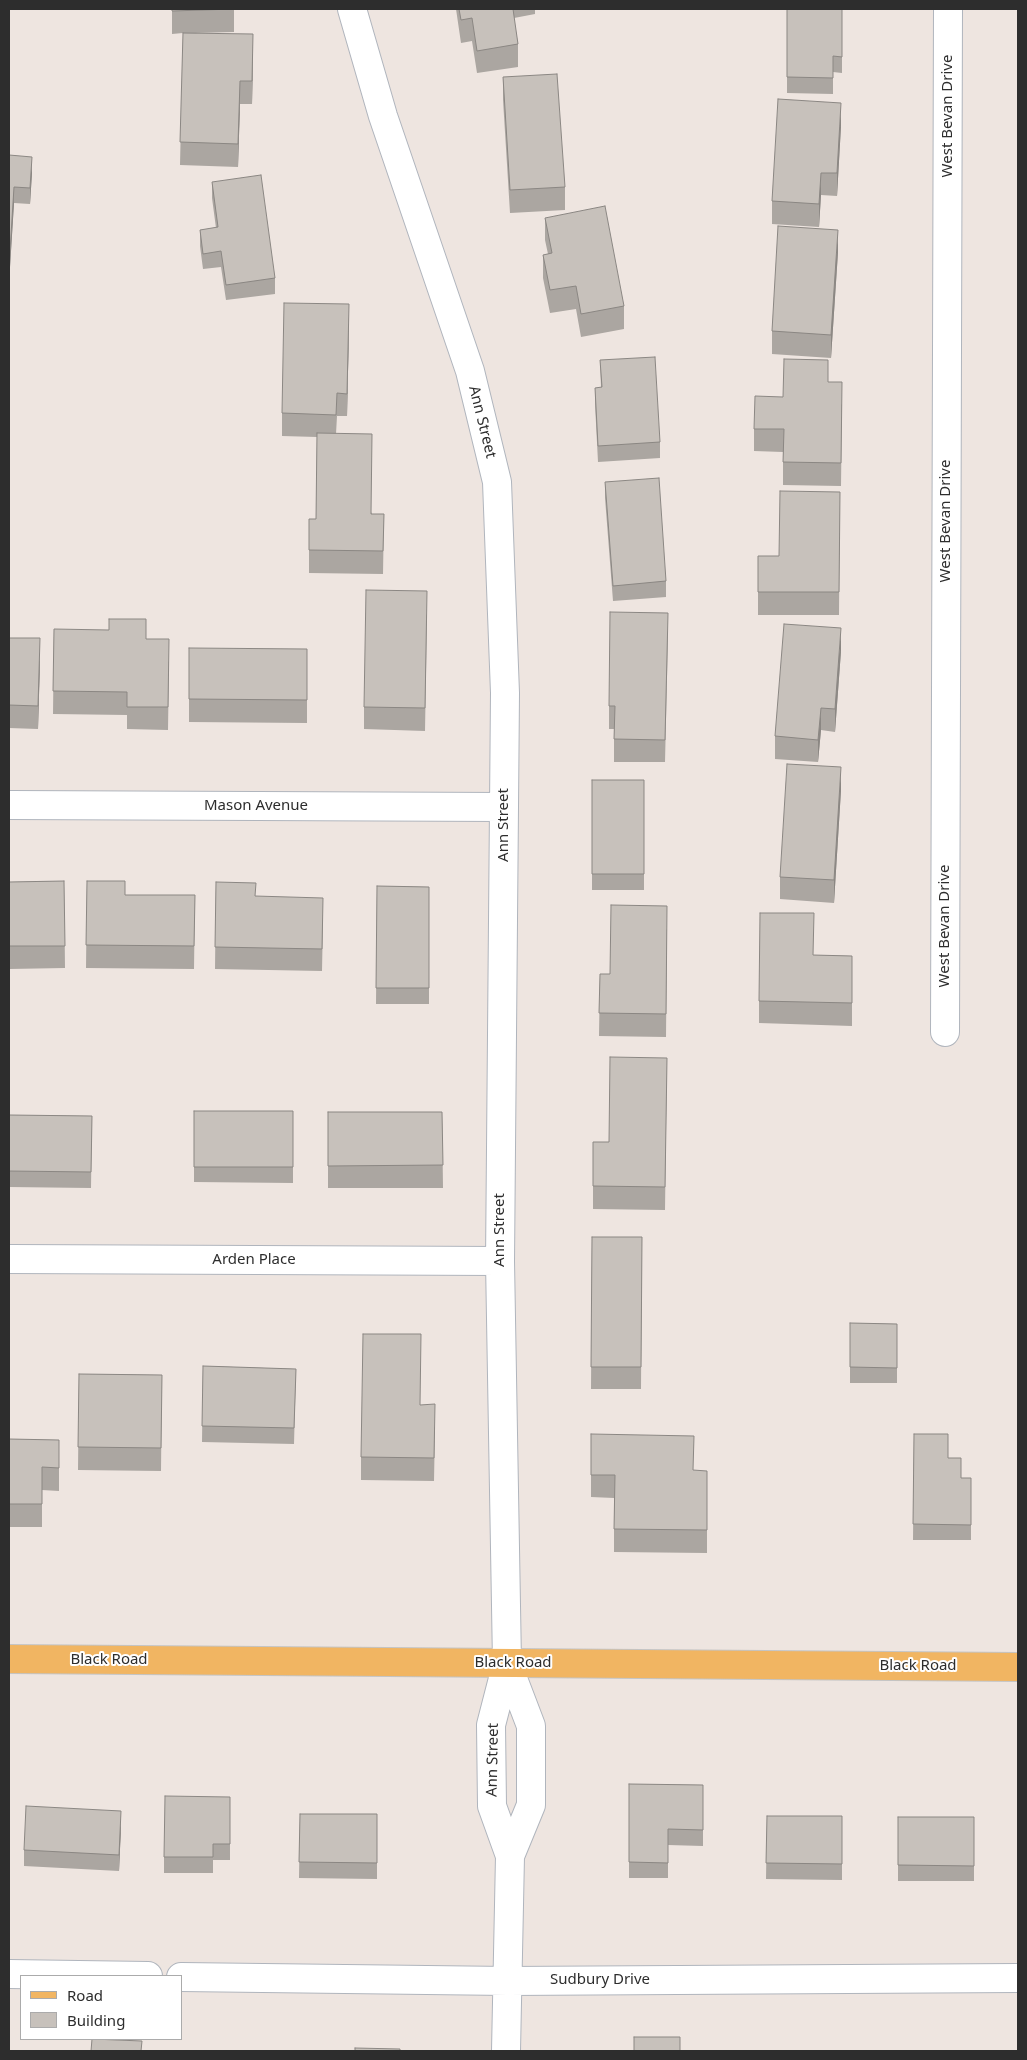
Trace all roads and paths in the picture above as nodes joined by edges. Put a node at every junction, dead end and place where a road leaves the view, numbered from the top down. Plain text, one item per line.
1 (352, 9) edge
2 (948, 9) edge
3 (9, 805) edge
4 (504, 807) junction
5 (945, 1032) dead end
6 (9, 1258) edge
7 (500, 1261) junction
8 (9, 1659) edge
9 (507, 1663) junction
10 (1018, 1667) edge
11 (510, 1856) junction
12 (9, 1974) edge
13 (78, 1975) edge
14 (182, 1977) edge
15 (1018, 1978) edge
16 (508, 1981) junction
17 (506, 2051) edge

1 - 4 street, Ann Street
2 - 5 street, West Bevan Drive
3 - 4 street, Mason Avenue
4 - 7 street, Ann Street
6 - 7 street, Arden Place
7 - 9 street, Ann Street
8 - 9 main road, Black Road
9 - 10 main road, Black Road
9 - 11 street, Ann Street
9 - 11 street, Ann Street
11 - 16 street, Ann Street
12 - 13 street
14 - 16 street, Sudbury Drive
15 - 16 street, Sudbury Drive
16 - 17 street, Ann Street

